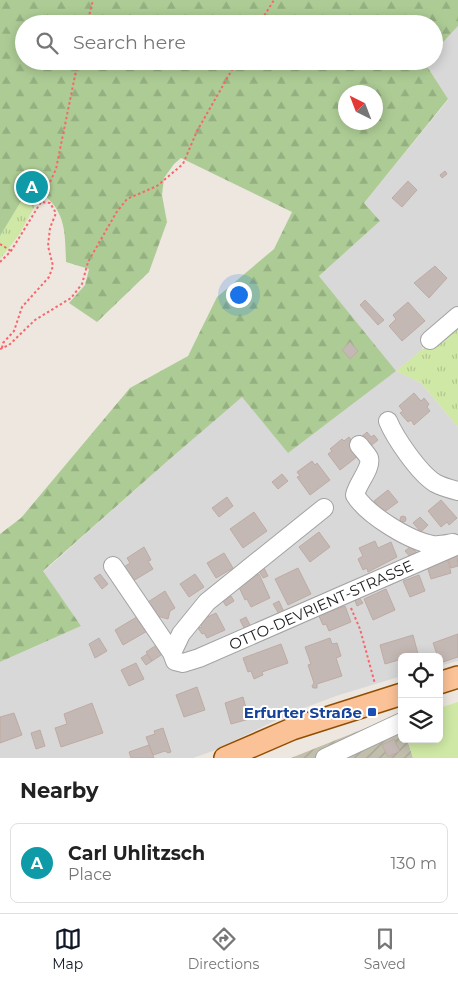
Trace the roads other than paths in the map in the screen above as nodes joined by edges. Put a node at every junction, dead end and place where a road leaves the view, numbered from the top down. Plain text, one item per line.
1 (458, 316) edge
2 (430, 340) dead end
3 (388, 421) dead end
4 (359, 445) dead end
5 (458, 491) edge
6 (324, 508) dead end
7 (458, 544) edge
8 (113, 566) dead end
9 (178, 658) junction
10 (458, 677) edge
11 (443, 682) edge
12 (398, 695) edge
13 (398, 724) edge
14 (225, 758) edge
15 (325, 758) edge

1 - 2 street
3 - 5 street
4 - 7 street
6 - 9 street
7 - 9 street, OTTO-DEVRIENT-STRASSE
8 - 9 street
10 - 11 main road
12 - 14 main road
13 - 15 street

